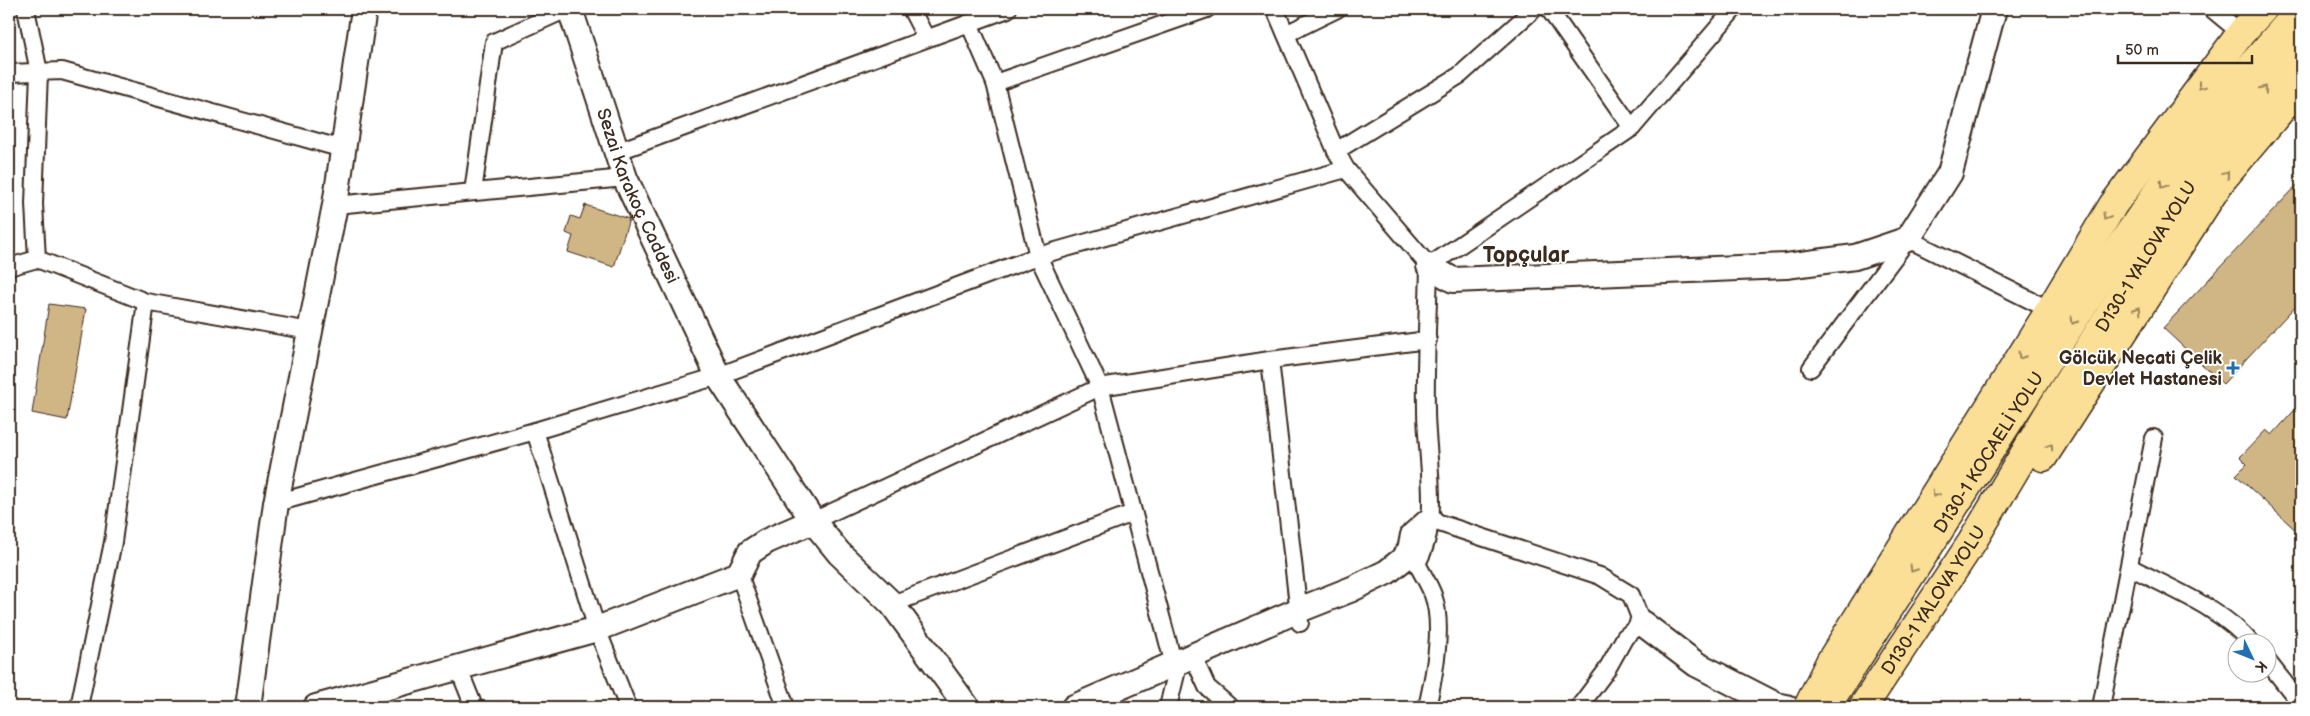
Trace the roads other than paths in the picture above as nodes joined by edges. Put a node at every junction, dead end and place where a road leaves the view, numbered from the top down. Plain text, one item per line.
1 (26, 9) edge
2 (364, 9) edge
3 (568, 9) edge
4 (911, 9) edge
5 (1008, 9) edge
6 (1207, 9) edge
7 (1274, 9) edge
8 (1336, 9) edge
9 (1534, 9) edge
10 (1549, 9) edge
11 (1734, 9) edge
12 (1994, 9) edge
13 (2212, 9) edge
14 (2263, 9) edge
15 (2301, 9) edge
16 (969, 23) junction
17 (2241, 33) junction
18 (1286, 34) junction
19 (926, 38) junction
20 (2301, 45) edge
21 (39, 72) junction
22 (9, 73) edge
23 (995, 83) junction
24 (2301, 86) edge
25 (1632, 128) junction
26 (343, 149) junction
27 (1336, 151) junction
28 (616, 152) junction
29 (1346, 170) junction
30 (625, 178) junction
31 (473, 192) junction
32 (335, 204) junction
33 (1908, 239) junction
34 (1038, 256) junction
35 (37, 259) junction
36 (1429, 266) junction
37 (9, 267) edge
38 (146, 302) junction
39 (2050, 310) junction
40 (310, 331) junction
41 (1428, 340) junction
42 (1270, 360) junction
43 (1811, 368) dead end
44 (718, 376) junction
45 (1100, 387) junction
46 (535, 431) junction
47 (2154, 438) dead end
48 (276, 502) junction
49 (1133, 514) junction
50 (1430, 520) junction
51 (813, 521) junction
52 (1416, 564) junction
53 (2130, 567) junction
54 (739, 574) junction
55 (892, 604) junction
56 (1300, 617) junction
57 (1642, 623) junction
58 (1918, 626) junction
59 (597, 629) junction
60 (2244, 634) edge
61 (458, 667) junction
62 (1182, 668) junction
63 (2278, 675) edge
64 (2301, 704) edge
65 (80, 707) edge
66 (248, 707) edge
67 (316, 707) edge
68 (474, 707) edge
69 (628, 707) edge
70 (786, 707) edge
71 (967, 707) edge
72 (1074, 707) edge
73 (1098, 707) edge
74 (1168, 707) edge
75 (1230, 707) edge
76 (1427, 707) edge
77 (1579, 707) edge
78 (1786, 707) edge
79 (1808, 707) edge
80 (1826, 707) edge
81 (1863, 707) edge
82 (2102, 707) edge

1 - 21 street
2 - 26 street
3 - 28 street, Sezai Karakoç Caddesi
3 - 31 street
4 - 19 street
5 - 16 street
6 - 23 street
7 - 18 street
8 - 18 street
9 - 27 street
10 - 25 street
11 - 25 street
12 - 33 street
13 - 17 street
14 - 17 highway
15 -> 80 highway, D130-1 KOCAELİ YOLU
16 - 19 street
16 - 23 street
17 -> 39 highway
18 - 27 street
19 - 28 street
58 -> 20 highway, D130-1 YALOVA YOLU
21 - 22 street
21 - 26 street
21 - 35 street
23 - 34 street
58 -> 24 highway
25 - 36 street
26 - 32 street
27 - 29 street
28 - 30 street, Sezai Karakoç Caddesi
29 - 34 street
29 - 36 street
30 - 31 street
30 - 44 street, Sezai Karakoç Caddesi
31 - 32 street
32 - 40 street
33 - 36 street
33 - 39 street
33 - 43 street
34 - 44 street
34 - 45 street
35 - 37 street
35 - 38 street
36 - 41 street
38 - 40 street
38 - 65 street
39 -> 79 highway
40 - 48 street
41 - 42 street
41 - 50 street
42 - 45 street
42 - 56 street
44 - 46 street
44 - 51 street, Sezai Karakoç Caddesi
45 - 49 street
45 - 51 street
46 - 48 street
46 - 59 street
47 - 53 street
48 - 66 street
49 - 55 street
49 - 62 street
50 - 52 street
50 - 56 street
50 - 57 street
51 - 54 street
51 - 55 street, Sezai Karakoç Caddesi
52 - 56 street
52 - 76 street
53 - 60 street
53 - 82 street
54 - 59 street
54 - 70 street
55 - 71 street, Sezai Karakoç Caddesi
56 - 62 street
57 - 77 street
57 - 78 street
58 - 81 highway, D130-1 YALOVA YOLU
59 - 61 street
59 - 69 street
61 - 67 street
61 - 68 street
62 - 72 street
62 - 73 street
62 - 74 street
62 - 75 street
63 - 64 street

